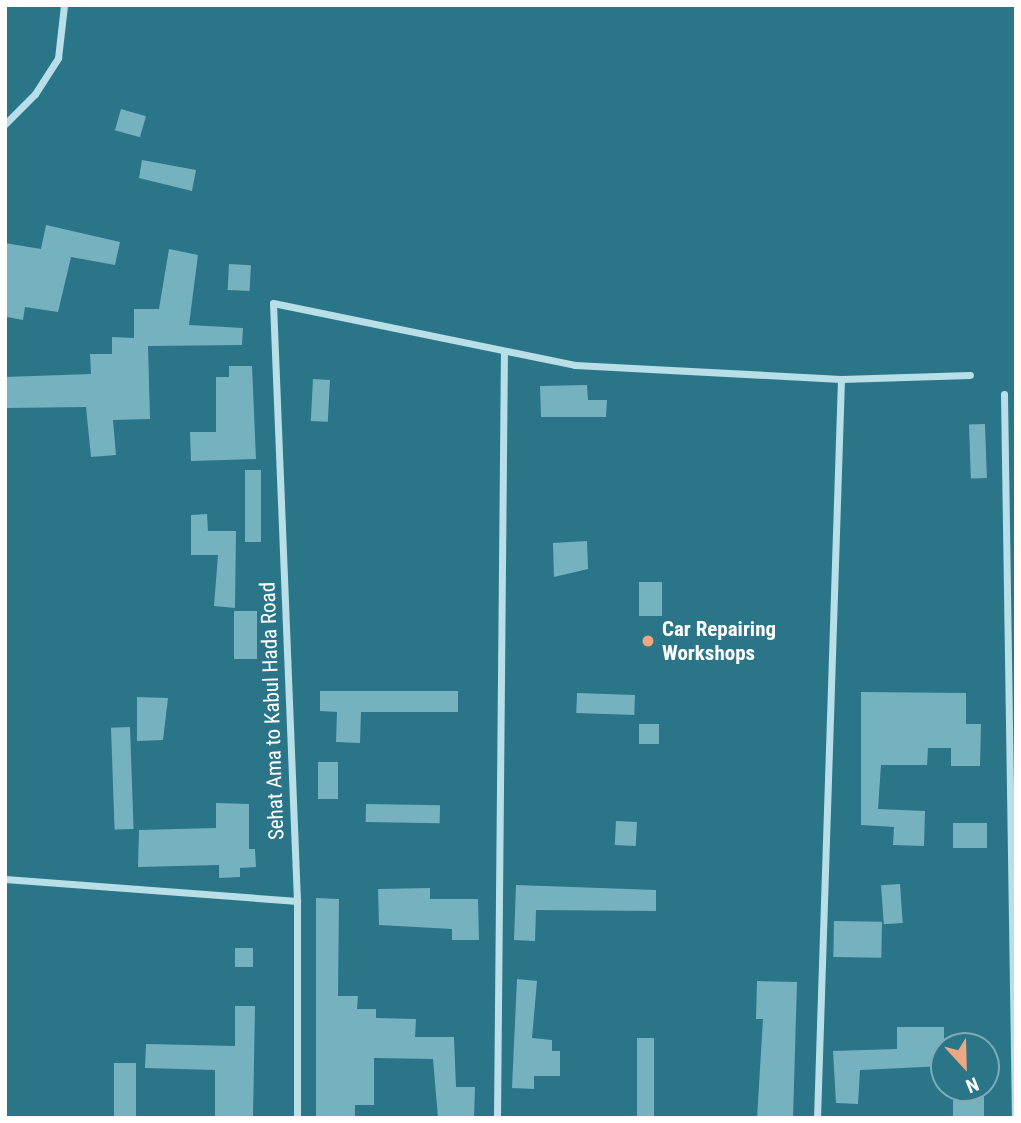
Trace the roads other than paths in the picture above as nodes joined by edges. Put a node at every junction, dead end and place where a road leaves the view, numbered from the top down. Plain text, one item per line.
1 (64, 5) edge
2 (5, 124) edge
3 (504, 353) junction
4 (970, 375) dead end
5 (841, 379) junction
6 (1004, 394) dead end
7 (5, 879) edge
8 (298, 901) junction
9 (297, 1118) edge
10 (497, 1118) edge
11 (817, 1118) edge
12 (1015, 1118) edge

1 - 2 street
3 - 5 street
3 - 8 street, Sehat Ama to Kabul Hada Road
3 - 10 street
4 - 5 street
5 - 11 street
6 - 12 street
7 - 8 street
8 - 9 street, Sehat Ama to Kabul Hada Road

